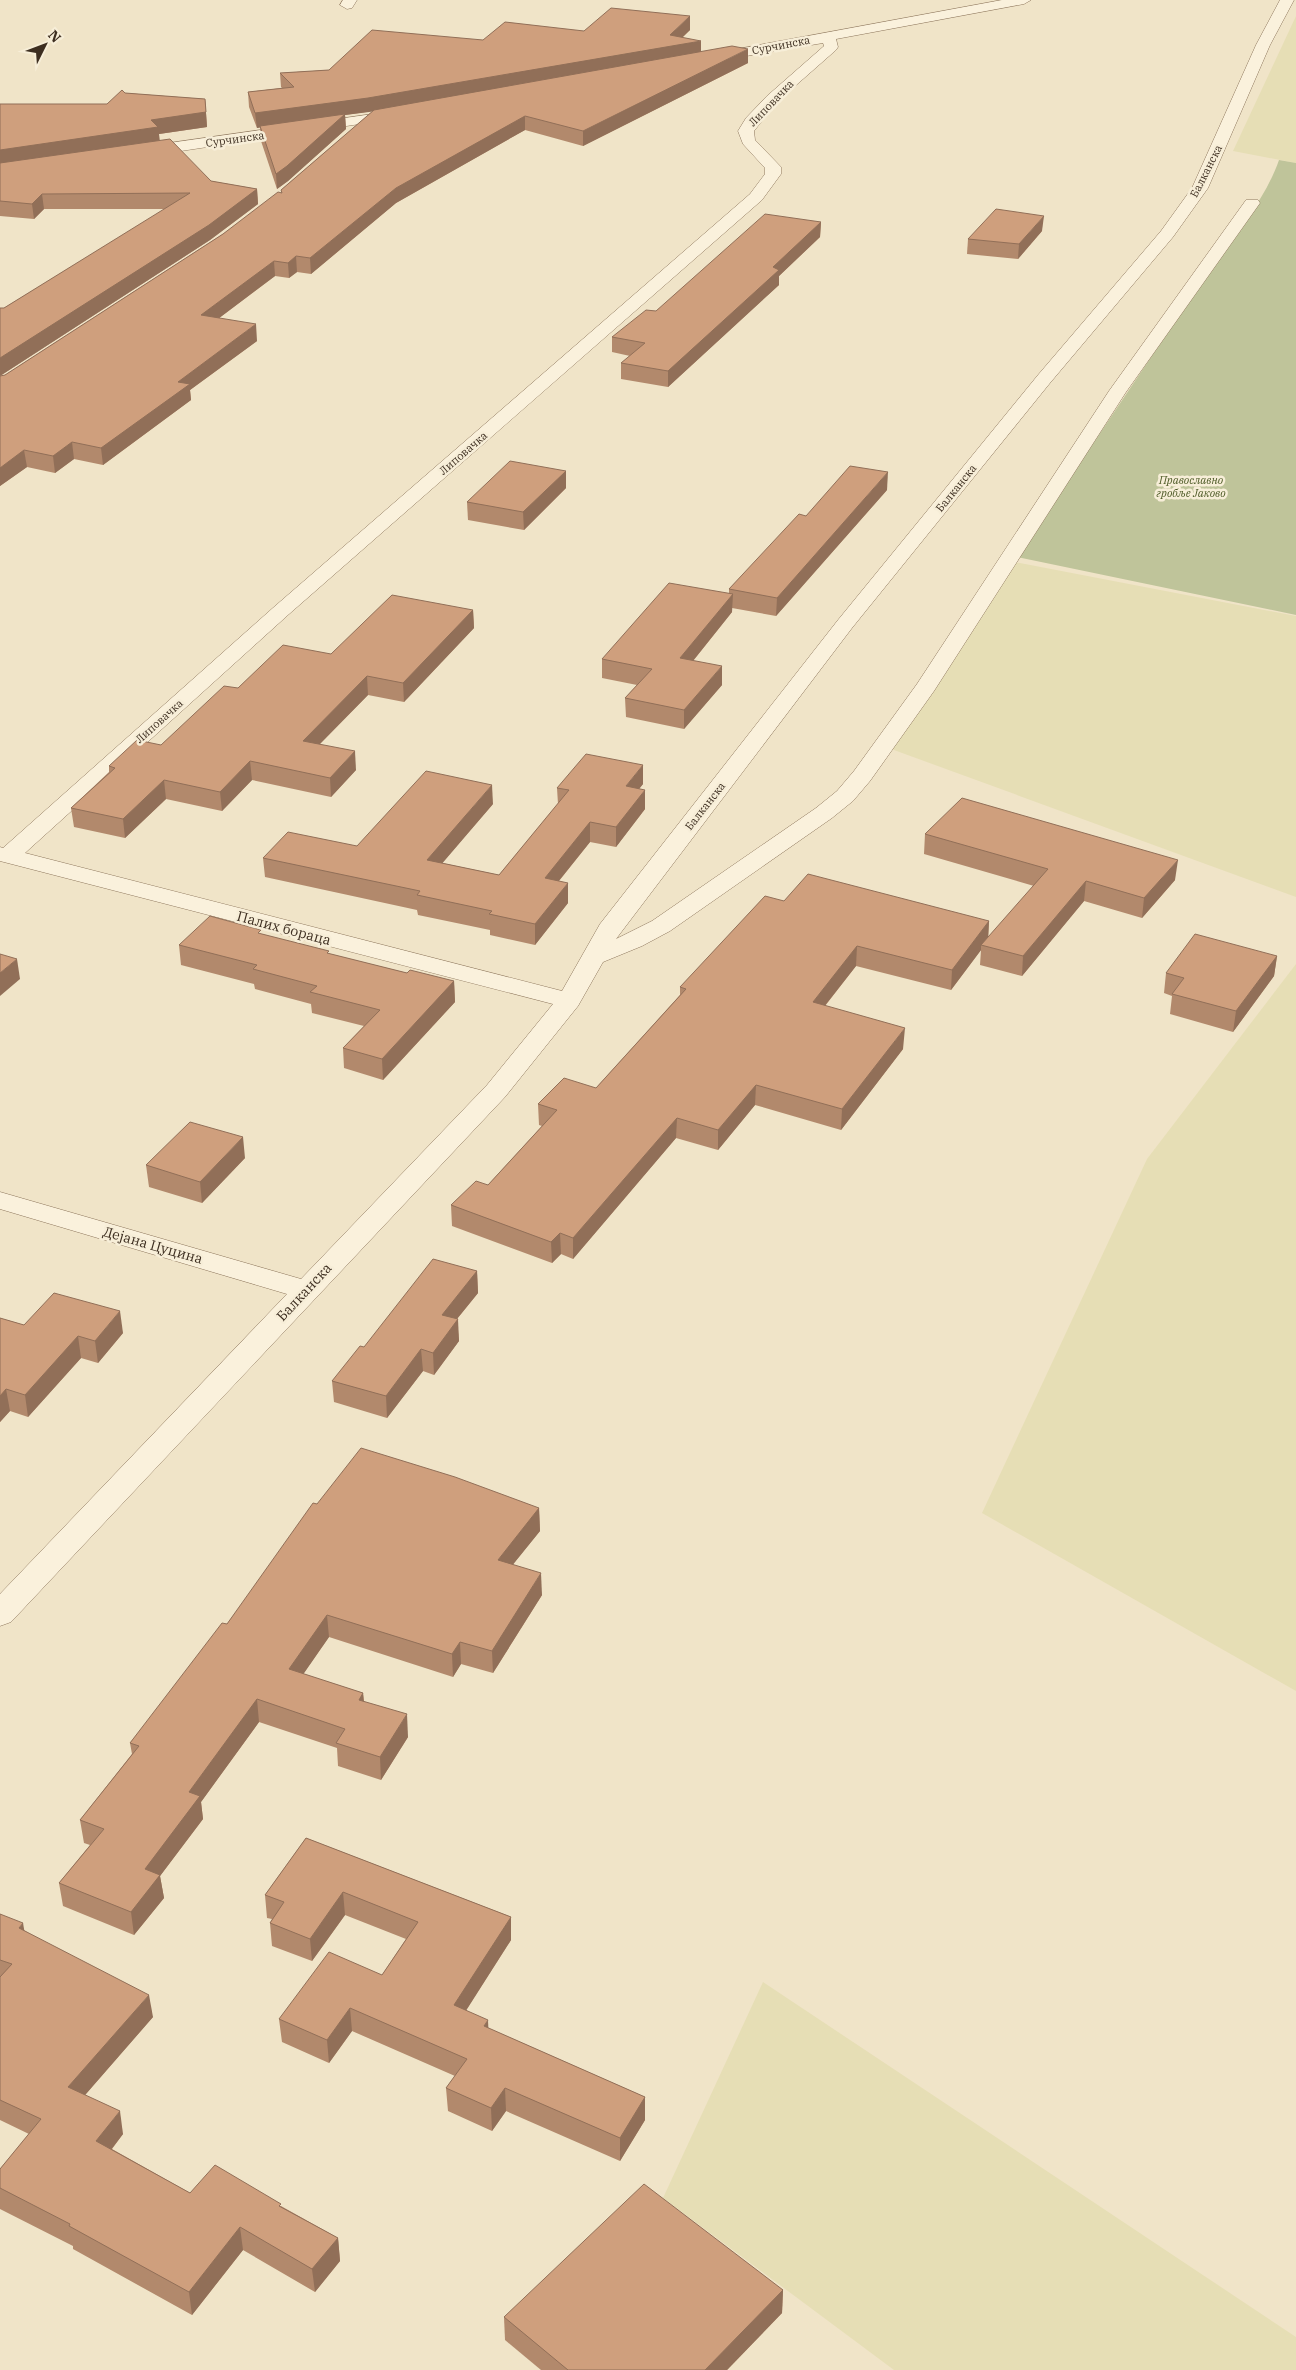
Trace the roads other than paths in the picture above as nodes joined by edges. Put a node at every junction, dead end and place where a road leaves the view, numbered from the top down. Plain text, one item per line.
1 (1024, 0) edge
2 (1287, 0) edge
3 (822, 37) junction
4 (696, 61) edge
5 (417, 111) edge
6 (369, 119) junction
7 (286, 132) junction
8 (350, 136) edge
9 (318, 141) edge
10 (127, 154) edge
11 (1252, 203) dead end
12 (4, 855) edge
13 (592, 958) junction
14 (568, 1001) junction
15 (0, 1200) edge
16 (306, 1290) junction
17 (0, 1614) edge

1 - 3 street, Сурчинска
2 - 13 street, Балканска
3 - 4 street, Сурчинска
3 - 12 street, Липовачка
5 - 6 street, Сурчинска
6 - 7 street, Сурчинска
6 - 8 street
7 - 9 street
7 - 10 street, Сурчинска
11 - 13 street
12 - 14 street, Палих бораца
13 - 14 street, Балканска
14 - 16 street, Балканска
15 - 16 street, Дејана Цуцина
16 - 17 street, Балканска

